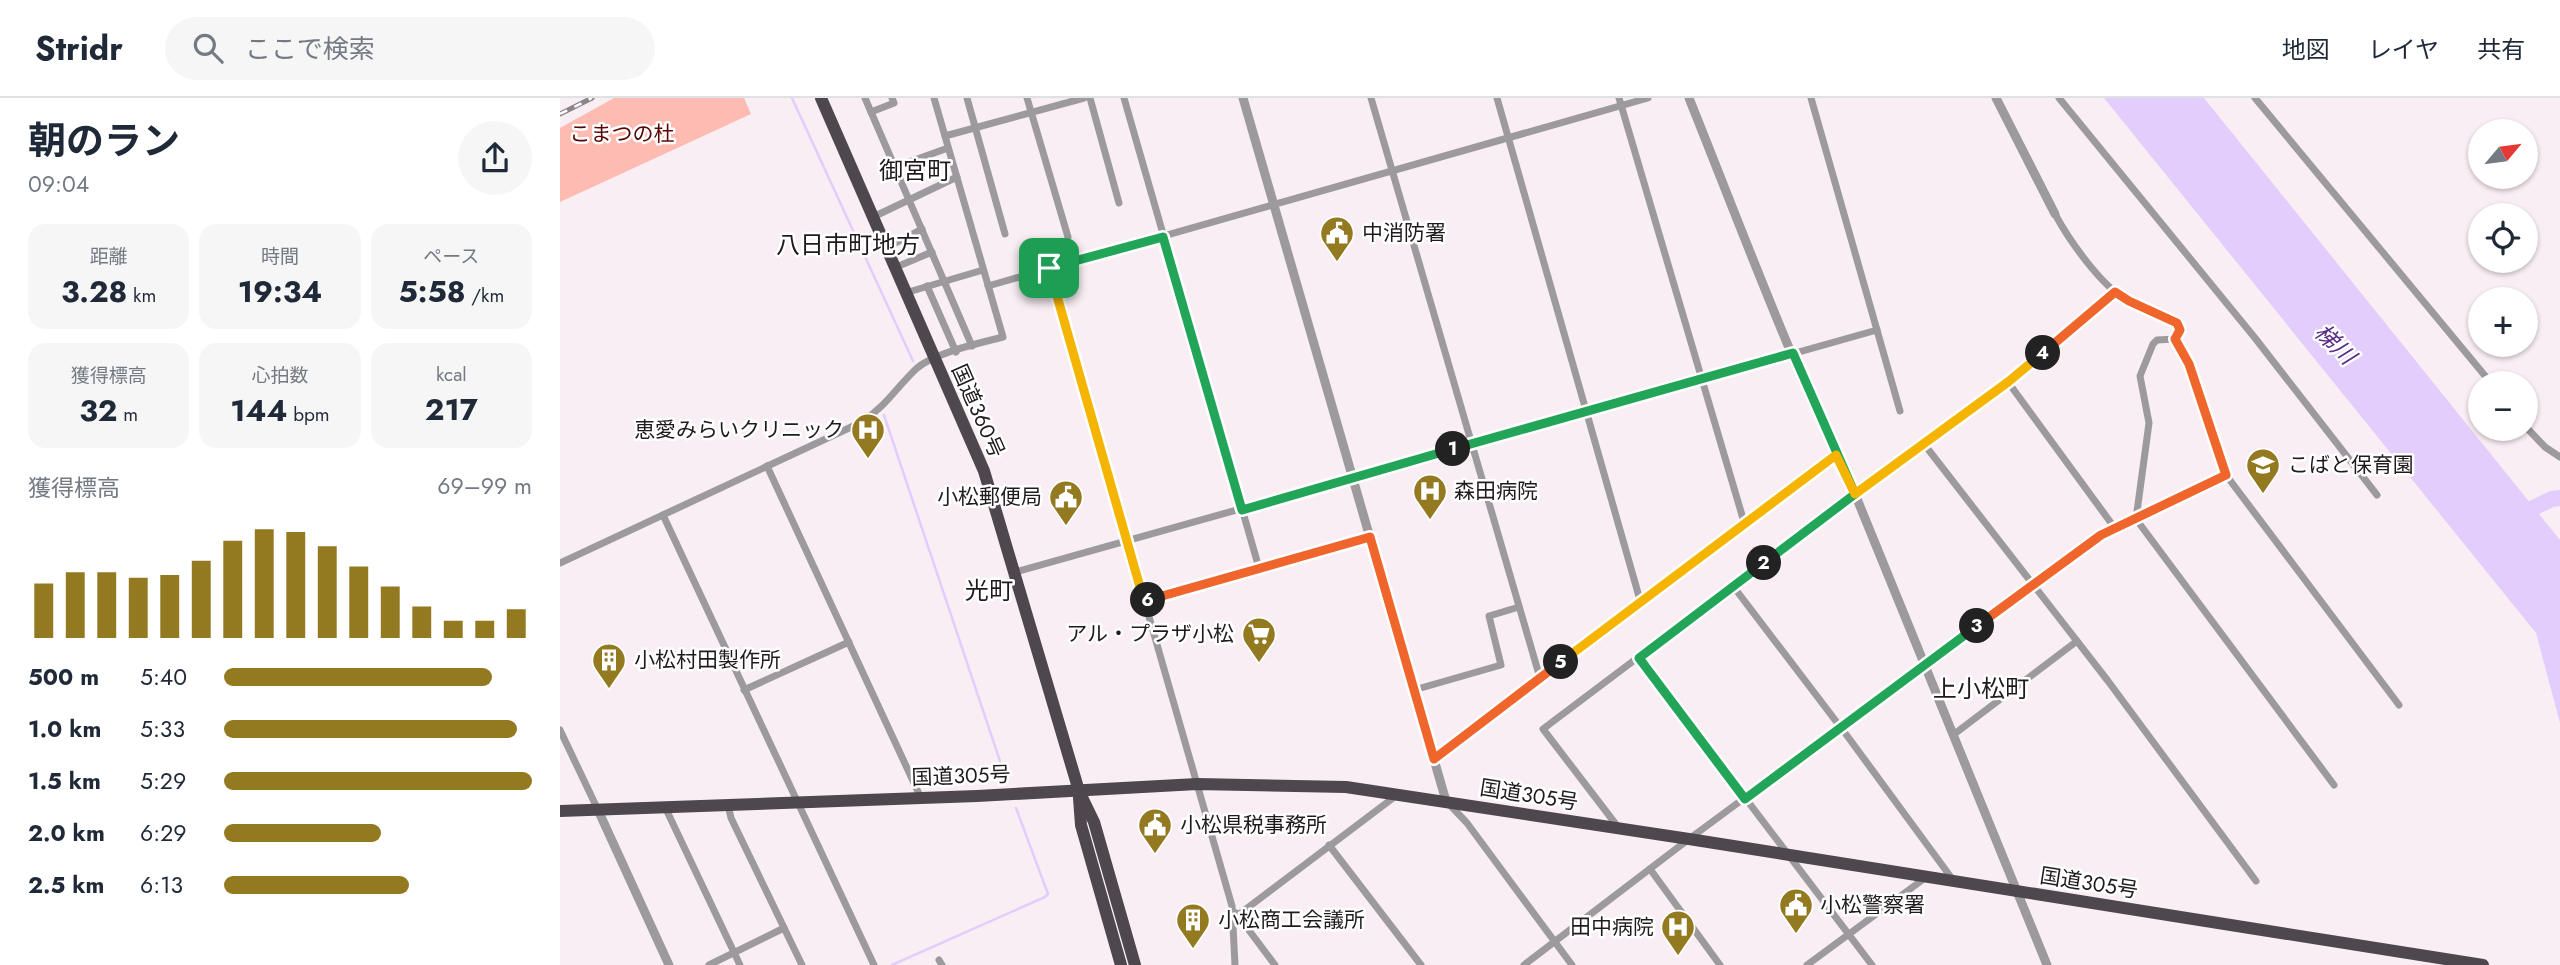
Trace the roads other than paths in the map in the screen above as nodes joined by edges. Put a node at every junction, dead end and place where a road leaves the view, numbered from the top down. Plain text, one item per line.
1 (821, 98) edge
2 (864, 98) edge
3 (892, 98) edge
4 (934, 98) edge
5 (967, 98) edge
6 (1027, 98) edge
7 (1084, 98) edge
8 (1090, 98) edge
9 (1124, 98) edge
10 (1243, 98) edge
11 (1371, 98) edge
12 (1497, 98) edge
13 (1648, 98) edge
14 (1689, 98) edge
15 (1811, 98) edge
16 (1996, 98) edge
17 (2059, 98) edge
18 (2255, 98) edge
19 (1620, 102) edge
20 (871, 112) junction
21 (1032, 113) junction
22 (975, 128) junction
23 (945, 136) junction
24 (1508, 138) junction
25 (948, 148) junction
26 (895, 167) junction
27 (1392, 172) junction
28 (957, 177) junction
29 (910, 200) junction
30 (1118, 203) dead end
31 (1274, 204) junction
32 (2055, 214) joint
33 (873, 217) junction
34 (922, 229) junction
35 (1005, 234) dead end
36 (1068, 237) dead end
37 (1163, 237) junction
38 (886, 248) junction
39 (932, 252) junction
40 (894, 268) junction
41 (1049, 268) junction
42 (983, 270) junction
43 (944, 280) junction
44 (926, 286) junction
45 (988, 286) junction
46 (2115, 292) junction
47 (905, 293) junction
48 (1877, 330) junction
49 (2175, 339) junction
50 (972, 346) junction
51 (956, 352) junction
52 (1793, 353) junction
53 (933, 359) junction
54 (2481, 371) edge
55 (1700, 379) junction
56 (2008, 382) junction
57 (1900, 411) dead end
58 (1586, 412) junction
59 (2538, 440) edge
60 (1472, 444) junction
61 (1924, 444) junction
62 (1836, 455) junction
63 (2560, 457) edge
64 (767, 466) junction
65 (2226, 475) junction
66 (1353, 478) junction
67 (1855, 494) junction
68 (2377, 495) dead end
69 (1242, 510) junction
70 (663, 515) junction
71 (2136, 519) junction
72 (1744, 522) junction
73 (2114, 527) junction
74 (1370, 537) junction
75 (1128, 542) junction
76 (560, 563) edge
77 (1259, 568) junction
78 (1016, 572) junction
79 (2034, 584) junction
80 (1733, 586) junction
81 (1640, 600) junction
82 (1144, 601) junction
83 (1519, 607) junction
84 (2077, 641) junction
85 (849, 642) junction
86 (1639, 658) junction
87 (1924, 664) junction
88 (1540, 678) junction
89 (744, 690) junction
90 (1414, 690) junction
91 (2399, 705) dead end
92 (1840, 726) junction
93 (560, 730) edge
94 (1953, 735) junction
95 (1434, 759) junction
96 (1197, 783) junction
97 (2334, 786) dead end
98 (1079, 791) junction
99 (1396, 795) junction
100 (920, 796) junction
101 (1745, 799) junction
102 (1446, 801) junction
103 (797, 802) junction
104 (728, 805) junction
105 (665, 807) junction
106 (598, 810) junction
107 (560, 811) edge
108 (1620, 829) junction
109 (1689, 839) junction
110 (1329, 845) junction
111 (1787, 855) junction
112 (1650, 869) junction
113 (1925, 878) junction
114 (1954, 880) junction
115 (2256, 881) dead end
116 (2016, 890) junction
117 (1232, 906) junction
118 (1238, 915) junction
119 (784, 928) junction
120 (1847, 934) junction
121 (1554, 942) junction
122 (735, 953) junction
123 (669, 965) edge
124 (709, 965) edge
125 (740, 965) edge
126 (802, 965) edge
127 (874, 965) edge
128 (1121, 965) edge
129 (1135, 965) edge
130 (1235, 965) edge
131 (1275, 965) edge
132 (1421, 965) edge
133 (1524, 965) edge
134 (1572, 965) edge
135 (1720, 965) edge
136 (1807, 965) edge
137 (1872, 965) edge
138 (2047, 965) edge
139 (2483, 965) edge

1 - 33 highway, 国道360号
2 - 20 street
3 - 20 street
4 - 23 street
5 - 22 street
6 - 21 street
7 - 21 street
8 - 30 street
9 - 37 street
10 - 31 street
11 - 27 street
12 - 24 street
13 - 19 street
14 - 52 street
15 - 48 street
16 - 32 street
17 - 68 street
18 - 54 street
19 - 24 street
19 - 55 street
20 - 26 street
21 - 22 street
21 - 36 street
22 - 23 street
22 - 35 street
23 - 25 street
24 - 27 street
24 - 58 street
25 - 26 street
25 - 28 street
26 - 29 street
27 - 31 street
27 - 60 street
28 - 29 street
28 - 42 street
29 - 33 street
29 - 34 street
31 - 37 street
31 - 66 street
32 - 46 street
33 - 38 highway, 国道360号
34 - 38 street
34 - 39 street
37 - 41 street
37 - 69 street
38 - 40 highway, 国道360号
39 - 40 street
39 - 43 street
40 - 47 highway, 国道360号
41 - 45 street
41 - 75 street
42 - 43 street
42 - 45 street
43 - 44 street
43 - 50 street
44 - 47 street
44 - 51 street
45 - 50 street
46 - 49 street
46 - 56 street
47 - 53 highway, 国道360号
48 - 52 street
48 - 57 street
49 - 65 street
49 - 71 street
50 - 51 street
51 - 53 street
52 - 55 street
52 - 62 street
53 - 64 street
53 - 78 highway, 国道360号
55 - 58 street
55 - 72 street
56 - 61 street
56 - 73 street
58 - 60 street
58 - 81 street
59 - 63 street
60 - 66 street
60 - 83 street
61 - 67 street
61 - 79 street
62 - 67 street
62 - 72 street
64 - 70 street
64 - 85 street
65 - 71 street
65 - 91 street
66 - 69 street
66 - 74 street
67 - 80 street
67 - 87 street
69 - 75 street
69 - 77 street
70 - 76 street
70 - 89 street
71 - 73 street
71 - 97 street
72 - 81 street
73 - 79 street
74 - 77 street
74 - 90 street
75 - 78 street
75 - 82 street
77 - 82 street
78 - 98 highway, 国道360号
79 - 84 street
79 - 87 street
80 - 86 street
80 - 92 street
81 - 88 street
82 - 96 street
83 - 88 street
83 - 90 street
84 - 94 street
84 - 115 street
85 - 89 street
85 - 100 street
86 - 101 street
86 - 108 street
87 - 92 street
87 - 94 street
88 - 95 street
89 - 103 street
90 - 95 street
92 - 101 street
92 - 114 street
93 - 106 street
94 - 116 street
95 - 102 street
96 - 98 highway, 国道305号
96 - 99 highway, 国道305号
96 - 117 street
98 - 100 highway, 国道305号
98 - 128 highway, 国道360号
98 - 129 highway, 国道360号
99 - 102 highway, 国道305号
99 - 110 street
100 - 103 highway, 国道305号
101 - 109 street
101 - 111 street
102 - 108 highway, 国道305号
102 - 121 street
103 - 104 highway, 国道305号
103 - 127 street
104 - 105 highway, 国道305号
104 - 119 street
105 - 106 highway, 国道305号
105 - 122 street
106 - 107 highway, 国道305号
106 - 123 street
108 - 109 highway, 国道305号
109 - 111 highway, 国道305号
109 - 112 street
110 - 118 street
110 - 132 street
111 - 113 highway, 国道305号
111 - 120 street
112 - 121 street
112 - 135 street
113 - 114 highway, 国道305号
113 - 120 street
114 - 116 highway, 国道305号
116 - 138 street
116 - 139 highway, 国道305号
117 - 118 street
117 - 130 street
118 - 131 street
119 - 122 street
119 - 126 street
120 - 136 street
120 - 137 street
121 - 133 street
121 - 134 street
122 - 124 street
122 - 125 street

